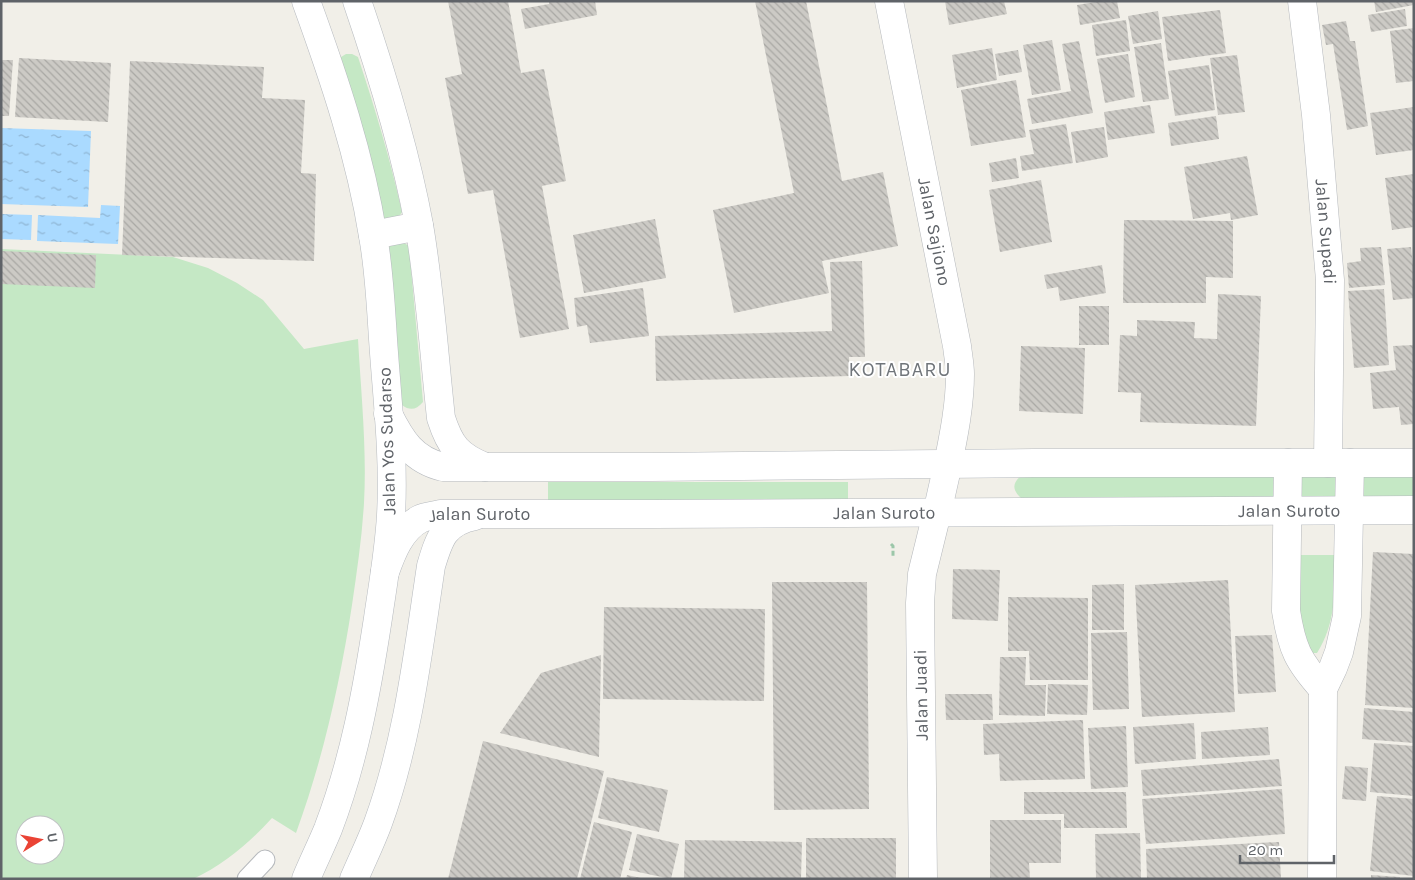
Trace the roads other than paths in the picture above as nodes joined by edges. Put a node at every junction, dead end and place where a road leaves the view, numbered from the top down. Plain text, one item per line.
1 (306, 1) edge
2 (357, 1) edge
3 (889, 1) edge
4 (1302, 1) edge
5 (419, 226) junction
6 (373, 235) junction
7 (388, 414) junction
8 (1288, 463) junction
9 (1339, 463) junction
10 (1414, 463) edge
11 (948, 464) junction
12 (485, 468) junction
13 (1288, 510) junction
14 (1348, 510) junction
15 (1414, 510) edge
16 (937, 513) junction
17 (486, 514) junction
18 (385, 572) junction
19 (1323, 688) junction
20 (266, 860) dead end
21 (247, 879) edge
22 (306, 879) edge
23 (354, 879) edge
24 (923, 879) edge
25 (1322, 879) edge

1 - 6 main road, Jalan Yos Sudarso
2 - 5 main road
3 - 11 main road, Jalan Sajiono
4 - 9 main road, Jalan Supadi
5 - 6 main road
5 - 12 main road
6 - 7 main road, Jalan Yos Sudarso
7 - 12 main road
7 - 18 main road, Jalan Yos Sudarso
8 - 9 main road
8 - 11 main road
8 - 13 main road
9 - 10 main road
9 - 14 main road, Jalan Supadi
11 - 12 main road
11 - 16 main road, Jalan Sajiono
13 - 14 main road, Jalan Suroto
13 - 16 main road, Jalan Suroto
13 - 19 main road
14 - 15 main road, Jalan Suroto
14 - 19 main road, Jalan Supadi
16 - 17 main road, Jalan Suroto
16 - 24 main road, Jalan Juadi
17 - 18 main road, Jalan Suroto
17 - 23 main road
18 - 22 main road, Jalan Yos Sudarso
19 - 25 main road
20 - 21 lane

